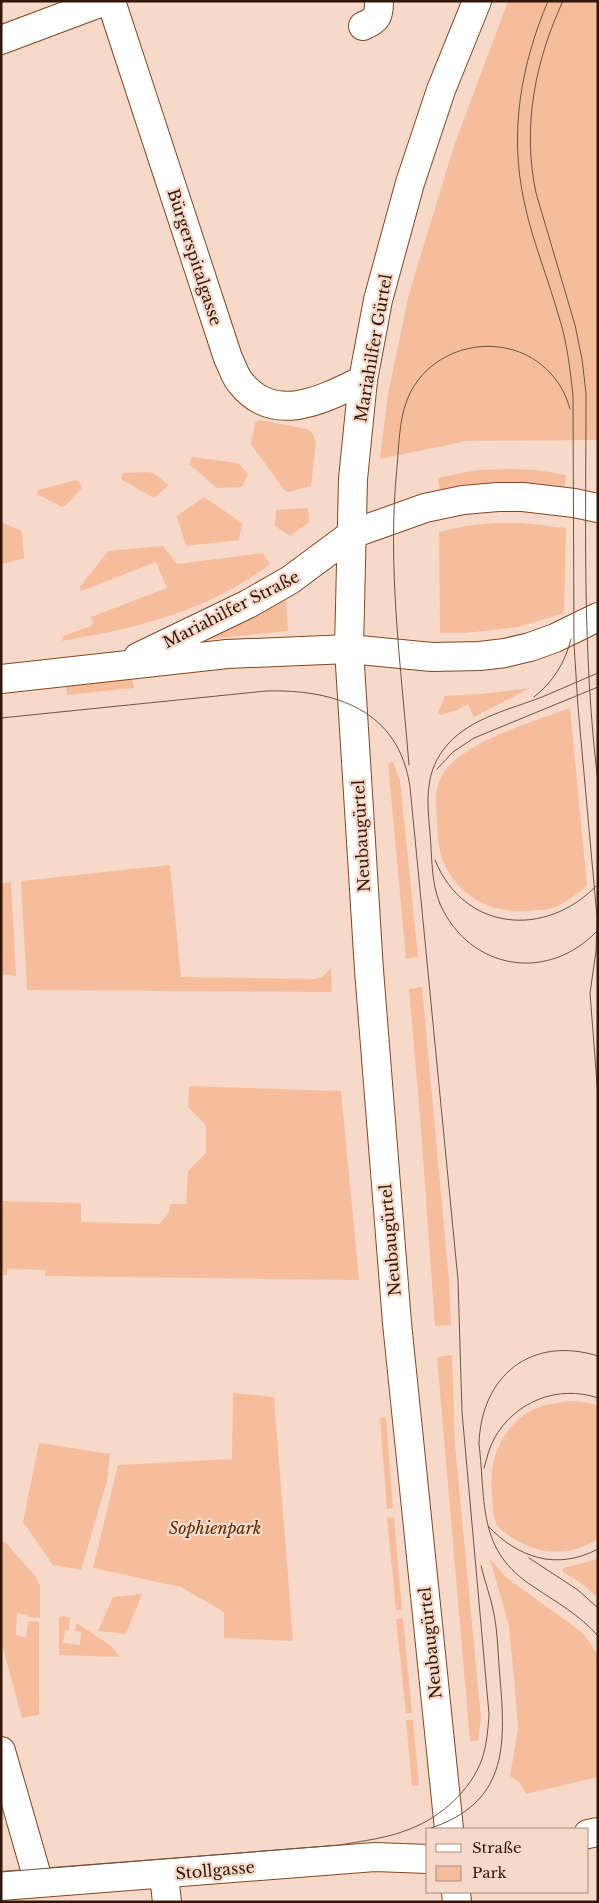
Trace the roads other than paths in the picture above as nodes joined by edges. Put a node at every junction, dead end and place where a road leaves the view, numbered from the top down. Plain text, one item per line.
1 (105, 1) edge
2 (111, 1) edge
3 (379, 1) edge
4 (477, 1) edge
5 (362, 26) dead end
6 (1, 40) edge
7 (363, 380) junction
8 (598, 508) edge
9 (352, 534) junction
10 (598, 617) edge
11 (349, 649) junction
12 (119, 666) junction
13 (3, 673) edge
14 (1, 1751) edge
15 (449, 1828) edge
16 (426, 1859) edge
17 (164, 1874) junction
18 (40, 1883) junction
19 (1, 1886) edge
20 (167, 1902) edge

1 - 6 street
2 - 7 street, Bürgerspitalgasse
3 - 5 street
4 - 7 street, Mariahilfer Gürtel
7 - 9 street, Mariahilfer Gürtel
8 - 9 street, Mariahilfer Straße
9 - 11 street, Mariahilfer Gürtel
9 - 12 street, Mariahilfer Straße
10 - 11 street, Mariahilfer Straße
11 - 12 street, Mariahilfer Straße
11 - 15 street, Neubaugürtel
12 - 13 street, Mariahilfer Straße
14 - 18 street
16 - 17 street, Stollgasse
17 - 18 street, Stollgasse
17 - 20 street
18 - 19 street, Stollgasse

